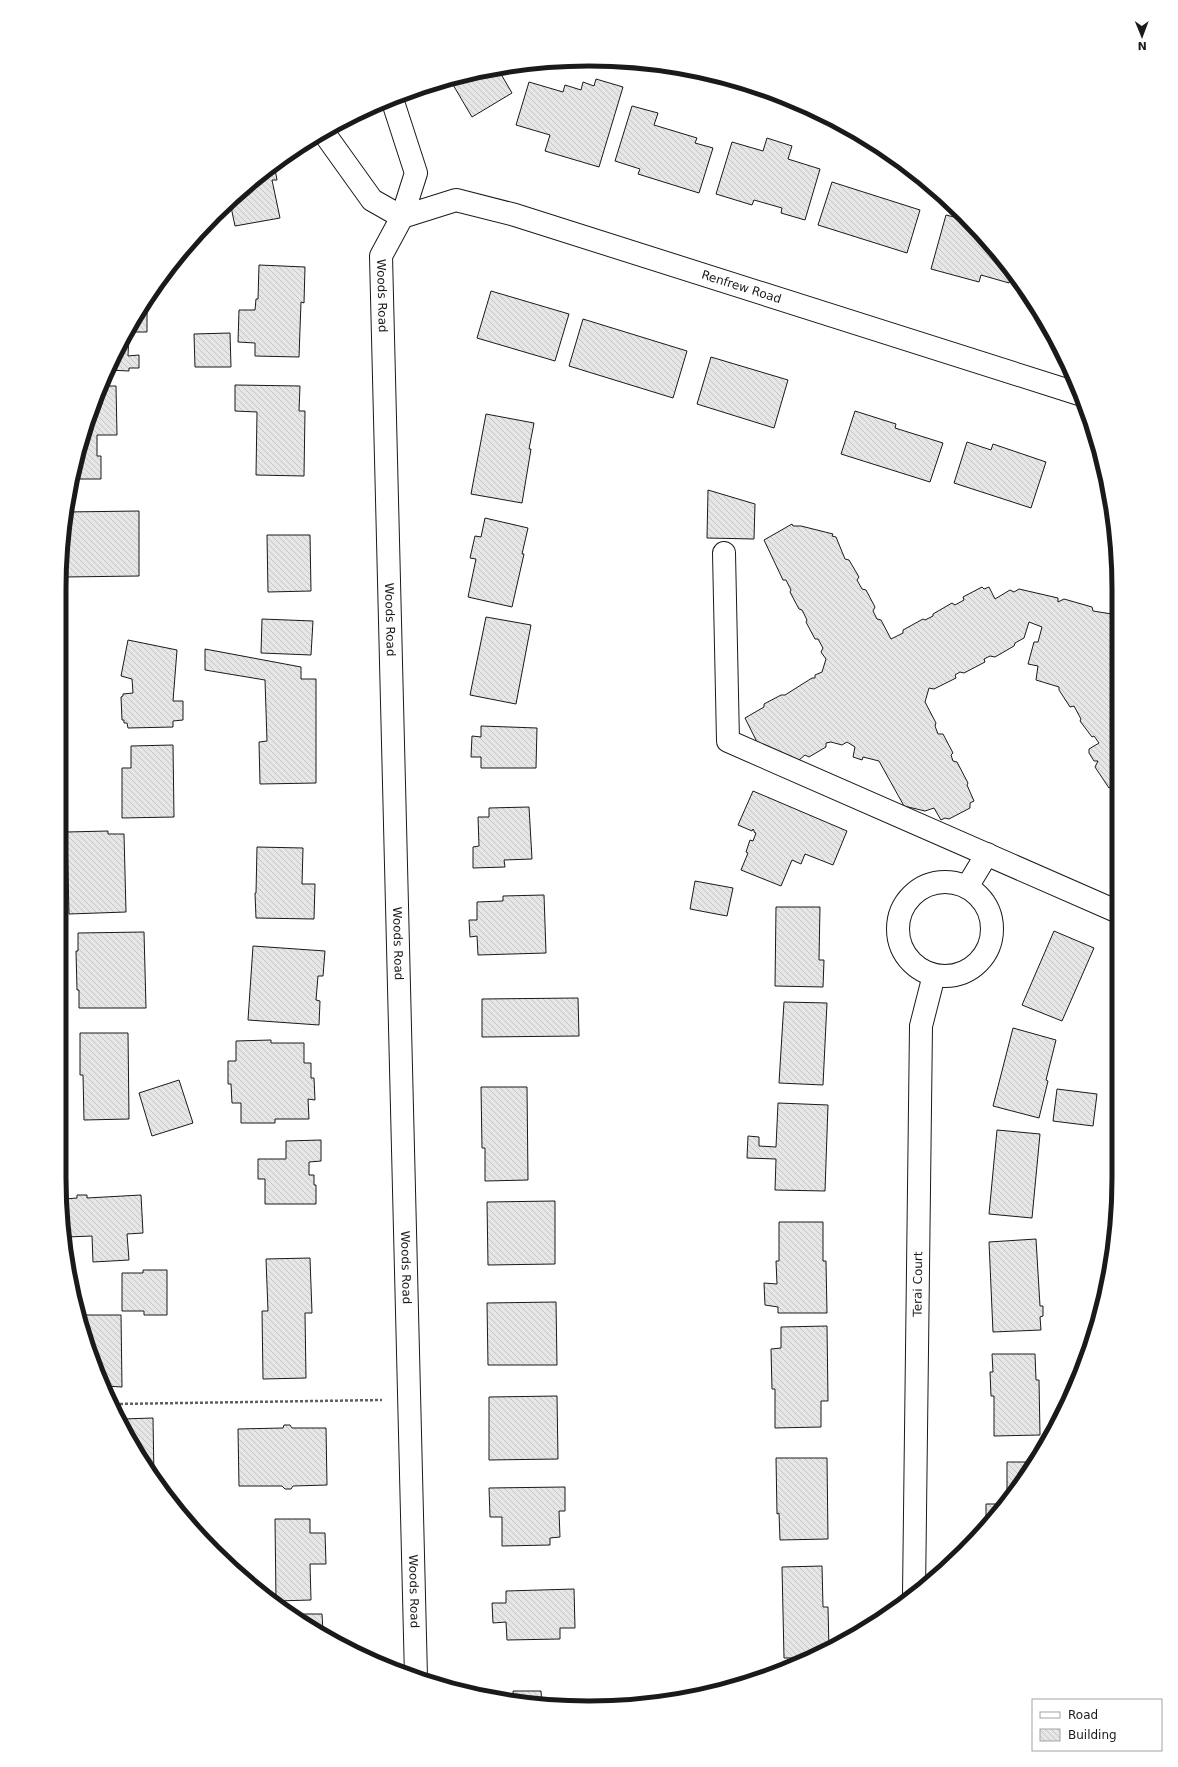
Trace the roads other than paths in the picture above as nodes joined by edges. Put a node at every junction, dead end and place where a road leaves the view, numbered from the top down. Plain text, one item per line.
1 (394, 104) edge
2 (327, 136) edge
3 (402, 217) junction
4 (1073, 392) edge
5 (724, 553) dead end
6 (987, 854) junction
7 (967, 887) junction
8 (1112, 909) edge
9 (934, 975) junction
10 (914, 1587) edge
11 (416, 1671) edge

1 - 3 street, Woods Road
2 - 3 street
3 - 4 street, Renfrew Road
3 - 11 street, Woods Road
5 - 6 street
6 - 7 street
6 - 8 street
7 - 9 street
7 - 9 street
9 - 10 street, Terai Court

